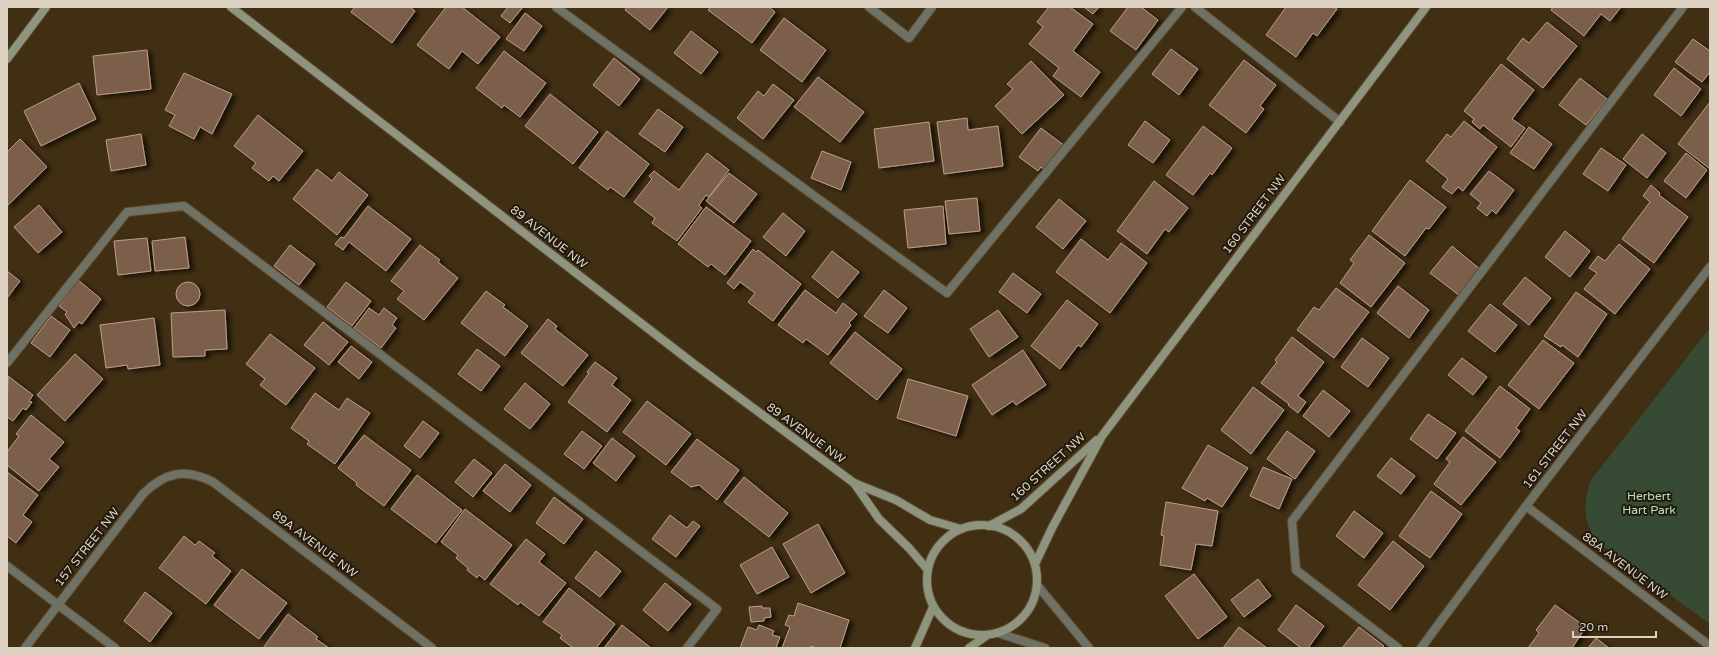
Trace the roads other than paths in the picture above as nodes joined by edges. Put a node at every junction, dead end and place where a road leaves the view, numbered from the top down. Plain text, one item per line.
1 (46, 7) edge
2 (231, 7) edge
3 (556, 7) edge
4 (869, 7) edge
5 (932, 7) edge
6 (1182, 7) edge
7 (1195, 7) edge
8 (1426, 7) edge
9 (1683, 7) edge
10 (7, 60) edge
11 (1340, 122) junction
12 (1710, 267) edge
13 (7, 363) edge
14 (1102, 436) junction
15 (177, 473) joint
16 (854, 483) junction
17 (1526, 506) junction
18 (989, 526) junction
19 (961, 529) junction
20 (1034, 564) junction
21 (7, 566) edge
22 (928, 569) junction
23 (1037, 585) junction
24 (58, 605) junction
25 (933, 607) junction
26 (998, 633) junction
27 (986, 636) junction
28 (1710, 646) edge
29 (25, 648) edge
30 (115, 648) edge
31 (432, 648) edge
32 (687, 648) edge
33 (915, 648) edge
34 (969, 648) edge
35 (1045, 648) edge
36 (1089, 648) edge
37 (1398, 648) edge
38 (1421, 648) edge

1 - 10 street
2 - 16 street, 89 AVENUE NW
3 - 6 street
4 - 5 street
7 - 11 street
8 - 11 street, 160 STREET NW
9 - 37 street
11 - 14 street, 160 STREET NW
12 - 17 street, 161 STREET NW
13 - 32 street
14 - 18 street, 160 STREET NW
14 - 20 street, 160 STREET NW
15 - 24 street, 157 STREET NW
15 - 31 street, 89A AVENUE NW
16 - 19 street, 89 AVENUE NW
16 - 22 street, 89 AVENUE NW
17 - 28 street, 88A AVENUE NW
17 - 38 street, 161 STREET NW
18 - 19 street
18 - 20 street
19 - 22 street
20 - 23 street
21 - 24 street
22 - 25 street
23 - 26 street
23 - 36 street
24 - 29 street, 157 STREET NW
24 - 30 street
25 - 27 street
25 - 33 street
26 - 27 street
26 - 35 street
27 - 34 street

